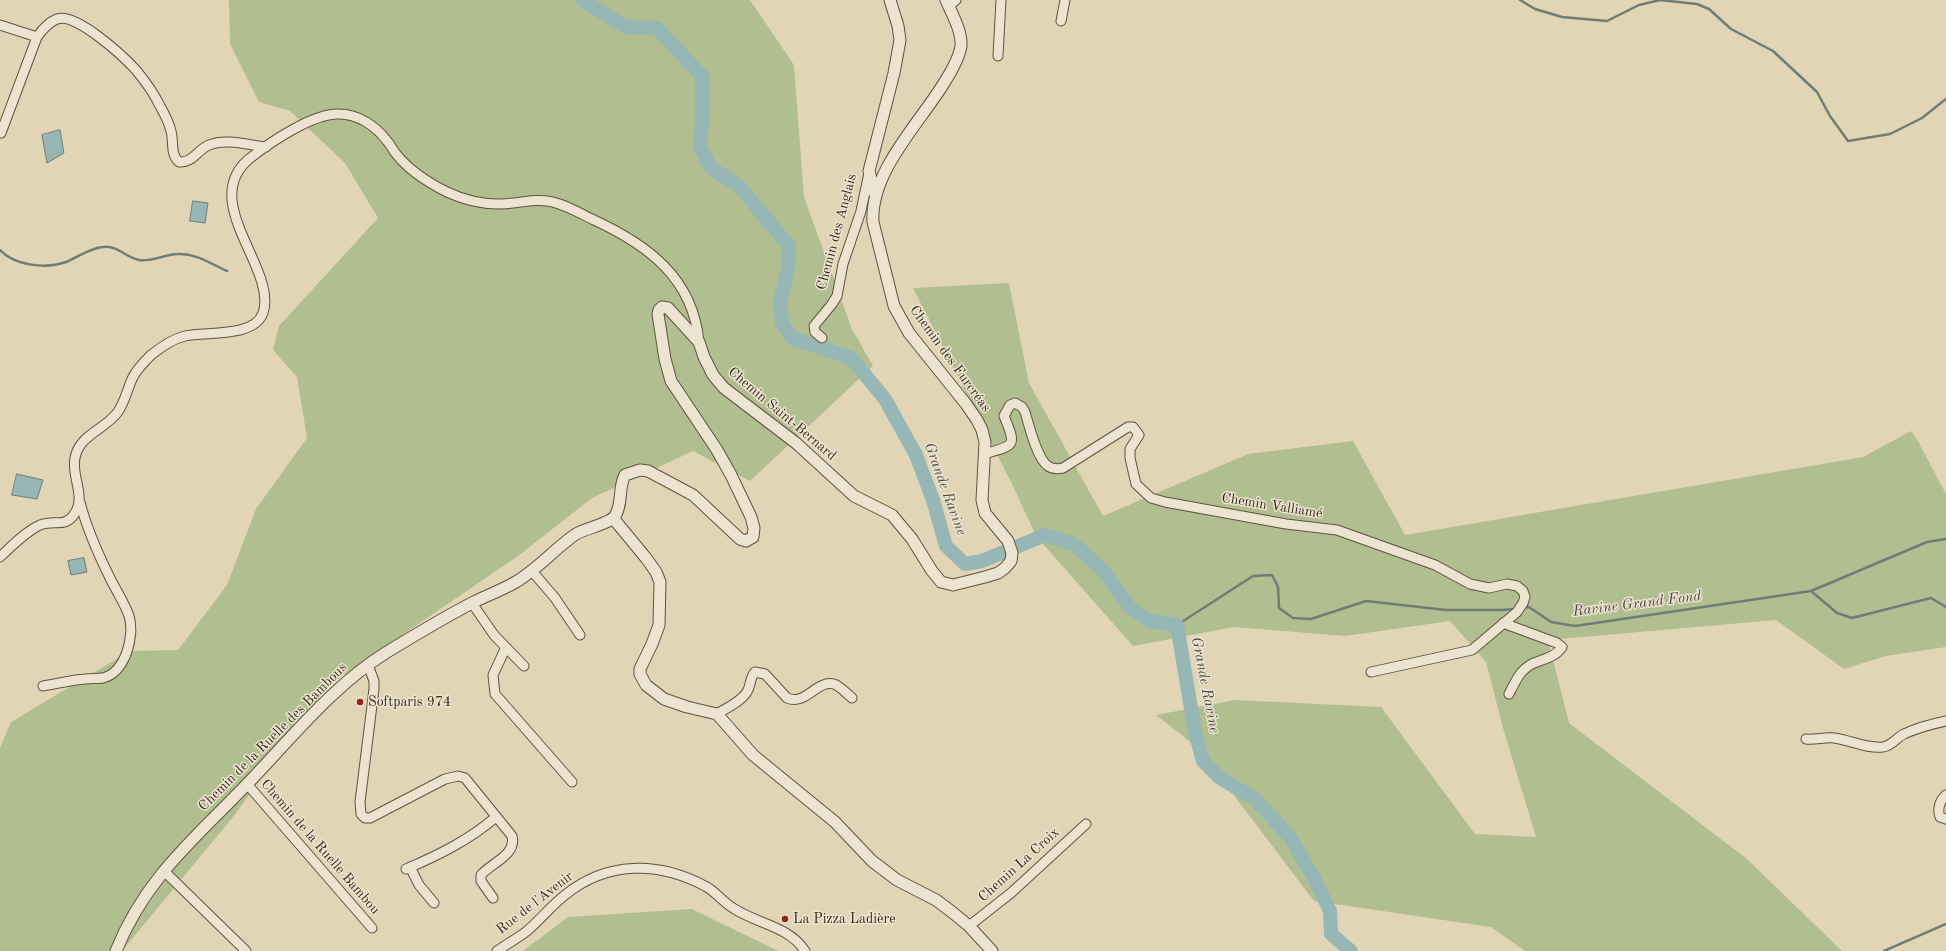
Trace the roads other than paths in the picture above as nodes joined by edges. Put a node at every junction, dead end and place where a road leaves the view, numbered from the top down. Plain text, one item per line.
1 (890, 0) edge
2 (1001, 0) edge
3 (1065, 0) edge
4 (950, 2) edge
5 (1061, 21) dead end
6 (0, 25) edge
7 (37, 37) junction
8 (998, 56) dead end
9 (0, 133) edge
10 (266, 147) junction
11 (887, 169) junction
12 (869, 171) junction
13 (875, 195) junction
14 (822, 338) dead end
15 (699, 342) junction
16 (984, 454) junction
17 (80, 501) junction
18 (614, 518) junction
19 (1008, 541) joint
20 (0, 557) edge
21 (532, 571) junction
22 (472, 603) junction
23 (1503, 623) junction
24 (580, 635) dead end
25 (506, 647) junction
26 (368, 665) junction
27 (524, 666) dead end
28 (1371, 672) dead end
29 (43, 686) dead end
30 (1509, 694) dead end
31 (852, 698) dead end
32 (717, 714) junction
33 (1946, 721) edge
34 (1806, 739) dead end
35 (572, 782) dead end
36 (247, 784) junction
37 (1946, 795) edge
38 (496, 817) junction
39 (1946, 819) edge
40 (1086, 824) dead end
41 (164, 871) junction
42 (493, 898) dead end
43 (434, 903) dead end
44 (970, 926) junction
45 (372, 928) dead end
46 (116, 951) edge
47 (246, 951) edge
48 (497, 951) edge
49 (805, 951) edge
50 (992, 951) edge

1 - 12 street, Chemin des Anglais
2 - 8 street
3 - 5 street
4 - 11 street, Chemin des Furcréas
6 - 7 street
7 - 9 street
7 - 10 street
10 - 15 street, Chemin Saint-Bernard
10 - 17 street, Chemin Saint-Bernard
11 - 12 street
11 - 13 street, Chemin des Furcréas
12 - 13 street, Chemin des Anglais
12 - 14 street, Chemin des Anglais
13 - 16 street, Chemin des Furcréas
15 - 18 street
15 - 19 street, Chemin Saint-Bernard
16 - 19 street, Chemin des Furcréas
16 - 23 street, Chemin Valliamé
17 - 20 street
17 - 29 street, Chemin Saint-Bernard
18 - 21 street, Chemin de la Ruelle des Bambous
18 - 32 street
21 - 22 street, Chemin de la Ruelle des Bambous
21 - 24 street
22 - 25 street
22 - 26 street, Chemin de la Ruelle des Bambous
23 - 28 street, Chemin Valliamé
23 - 30 street
25 - 27 street
25 - 35 street
26 - 36 street, Chemin de la Ruelle des Bambous
26 - 38 street
31 - 32 street
32 - 44 street
33 - 34 street
36 - 41 street, Chemin de la Ruelle des Bambous
36 - 45 street, Chemin de la Ruelle Bambou
37 - 39 street
38 - 42 street
38 - 43 street
40 - 44 street, Chemin La Croix
41 - 46 street, Chemin de la Ruelle des Bambous
41 - 47 street
44 - 50 street
48 - 49 street, Rue de l'Avenir

